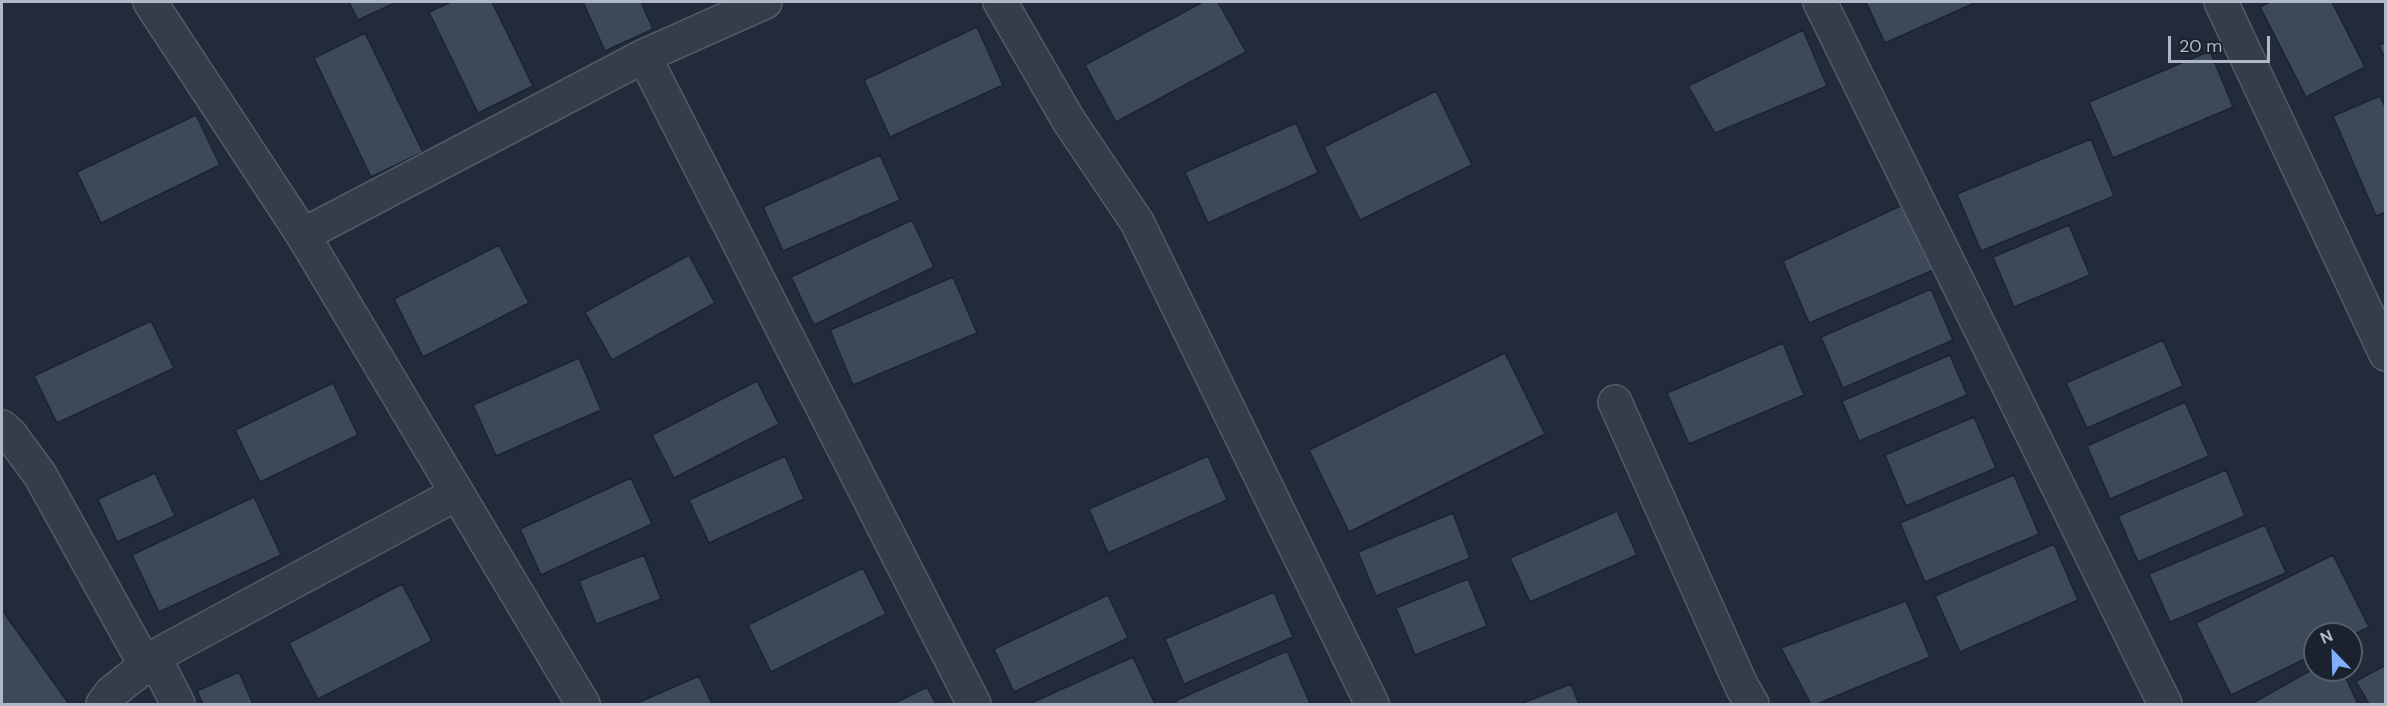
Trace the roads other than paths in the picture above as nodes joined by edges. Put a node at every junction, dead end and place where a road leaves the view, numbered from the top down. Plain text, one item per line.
1 (150, 2) edge
2 (765, 2) edge
3 (1000, 2) edge
4 (1820, 2) edge
5 (2221, 2) edge
6 (644, 56) junction
7 (303, 236) junction
8 (2385, 354) edge
9 (1615, 402) dead end
10 (2, 427) edge
11 (456, 494) junction
12 (150, 662) junction
13 (103, 705) edge
14 (178, 705) edge
15 (583, 705) edge
16 (974, 705) edge
17 (1372, 705) edge
18 (1752, 705) edge
19 (2165, 705) edge

1 - 7 street
2 - 6 street
3 - 17 street
4 - 19 street
5 - 8 street
6 - 7 street
6 - 16 street
7 - 11 street
9 - 18 street
10 - 12 street
11 - 12 street
11 - 15 street
12 - 13 street
12 - 14 street

